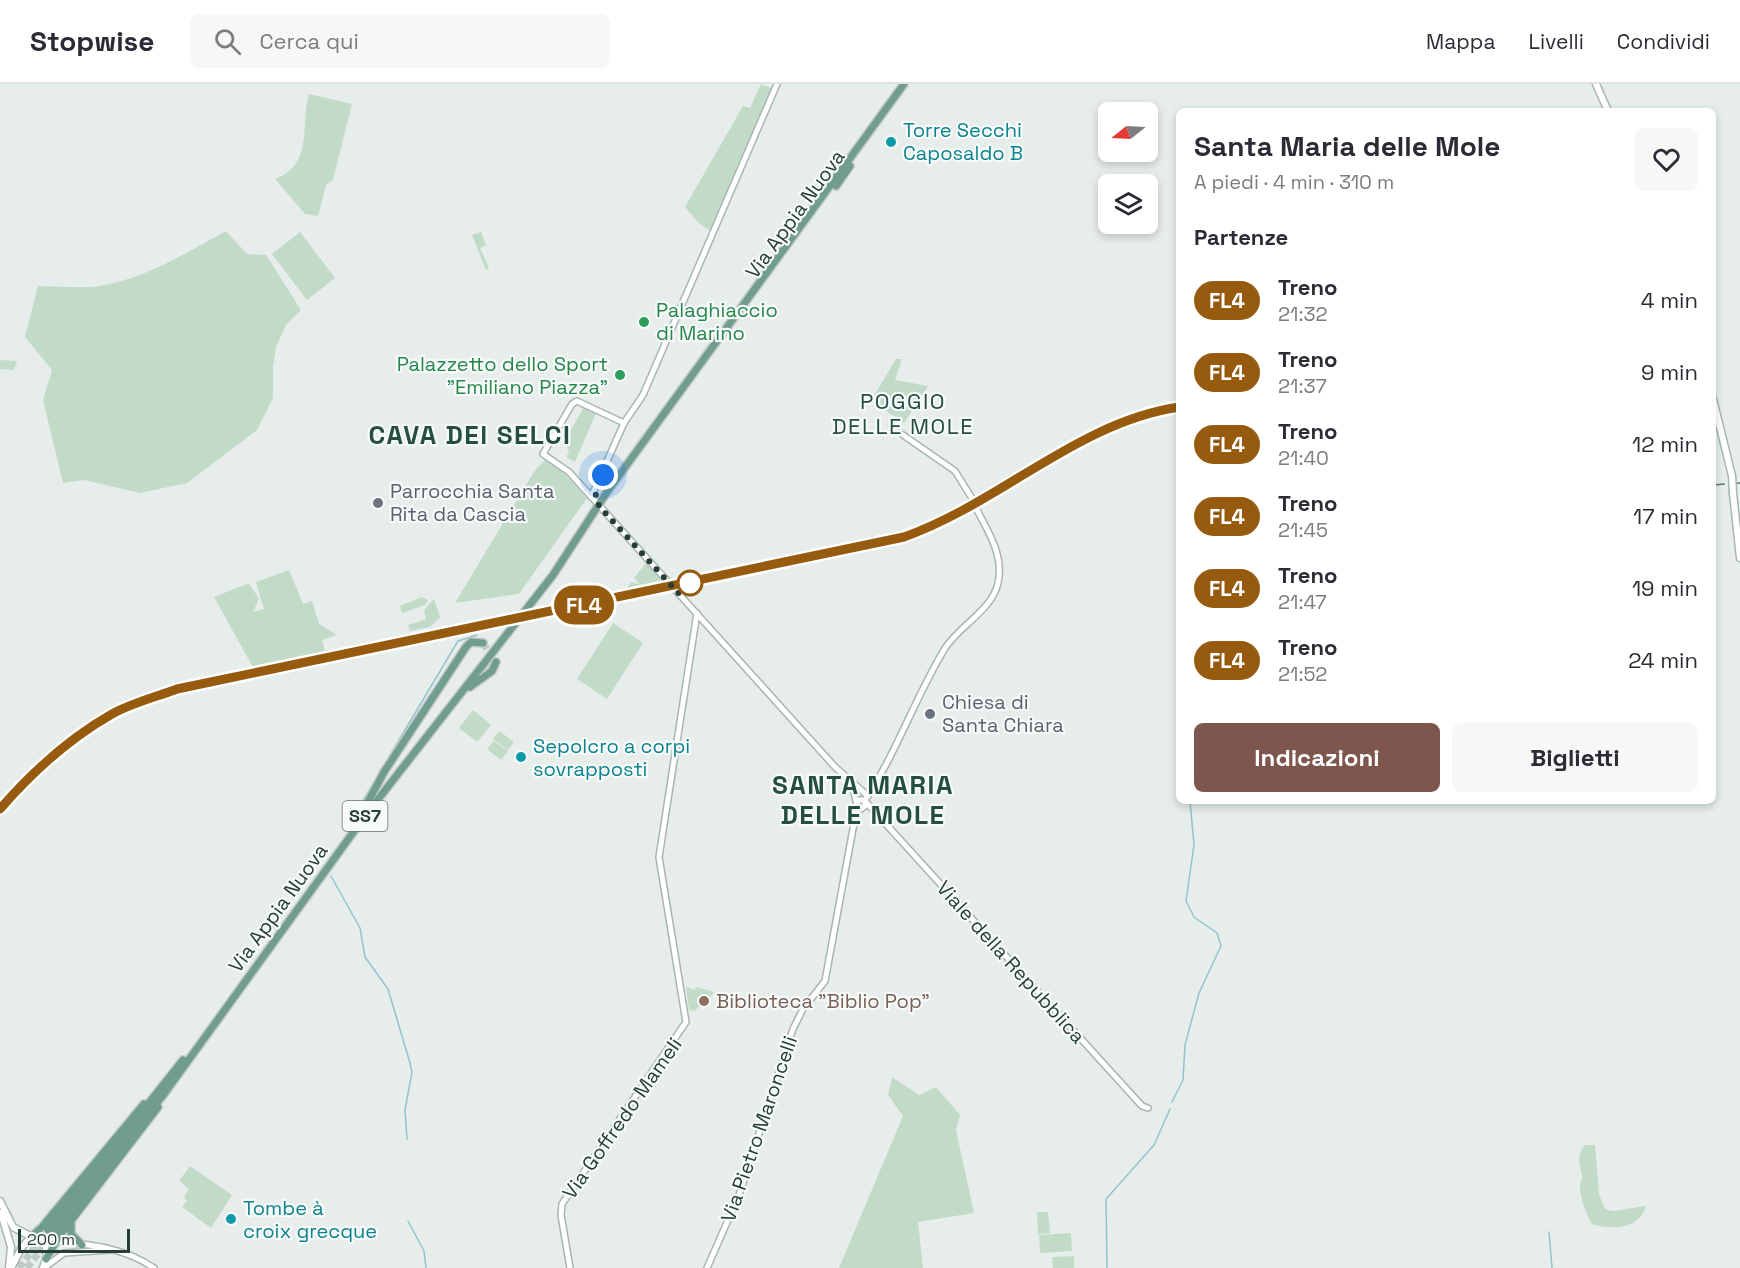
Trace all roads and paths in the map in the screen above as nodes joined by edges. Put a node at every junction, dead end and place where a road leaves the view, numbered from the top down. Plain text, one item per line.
1 (777, 84) edge
2 (904, 84) edge
3 (909, 84) edge
4 (1596, 84) edge
5 (1607, 108) edge
6 (1716, 411) edge
7 (624, 423) junction
8 (903, 435) dead end
9 (549, 445) junction
10 (553, 459) junction
11 (593, 494) junction
12 (599, 506) junction
13 (574, 544) junction
14 (1740, 558) edge
15 (697, 613) junction
16 (483, 644) dead end
17 (496, 662) dead end
18 (465, 690) junction
19 (852, 784) junction
20 (866, 799) junction
21 (859, 806) junction
22 (363, 811) junction
23 (875, 813) junction
24 (162, 1092) junction
25 (1148, 1108) dead end
26 (0, 1201) edge
27 (0, 1206) edge
28 (81, 1207) junction
29 (53, 1235) junction
30 (34, 1238) junction
31 (82, 1245) junction
32 (114, 1250) junction
33 (46, 1260) junction
34 (10, 1268) edge
35 (44, 1268) edge
36 (154, 1268) edge
37 (570, 1268) edge
38 (707, 1268) edge

1 - 7 street
2 - 12 main road, Via Appia Nuova / SS7
3 - 12 main road, Via Appia Nuova / SS7
4 - 5 main road
6 - 14 main road, bridge
7 - 9 street
7 - 11 street
8 - 20 street, bridge
9 - 10 street
9 - 10 street
10 - 11 street
11 - 12 street
12 - 13 main road, Via Appia Nuova / SS7
12 - 15 street
13 - 18 main road, Via Appia Nuova / SS7
13 - 22 main road, Via Appia Nuova / SS7
15 - 19 street
15 - 37 street, Via Goffredo Mameli
16 - 22 main road
17 - 18 main road
18 - 24 main road, Via Appia Nuova / SS7
19 - 20 street, Viale della Repubblica
19 - 21 street
20 - 21 street
20 - 23 street, Viale della Repubblica
21 - 23 street
21 - 38 street, Via Pietro Maroncelli
22 - 24 main road, Via Appia Nuova / SS7
23 - 25 street, Viale della Repubblica
24 - 28 main road
24 - 29 main road, Via Appia Nuova / SS7
24 - 30 main road
26 - 30 main road
27 - 34 main road
28 - 29 main road
28 - 31 main road
29 - 30 street
29 - 31 street
29 - 33 main road
30 - 33 main road
30 - 34 main road
31 - 32 street
32 - 35 street
32 - 36 street
33 - 35 main road

